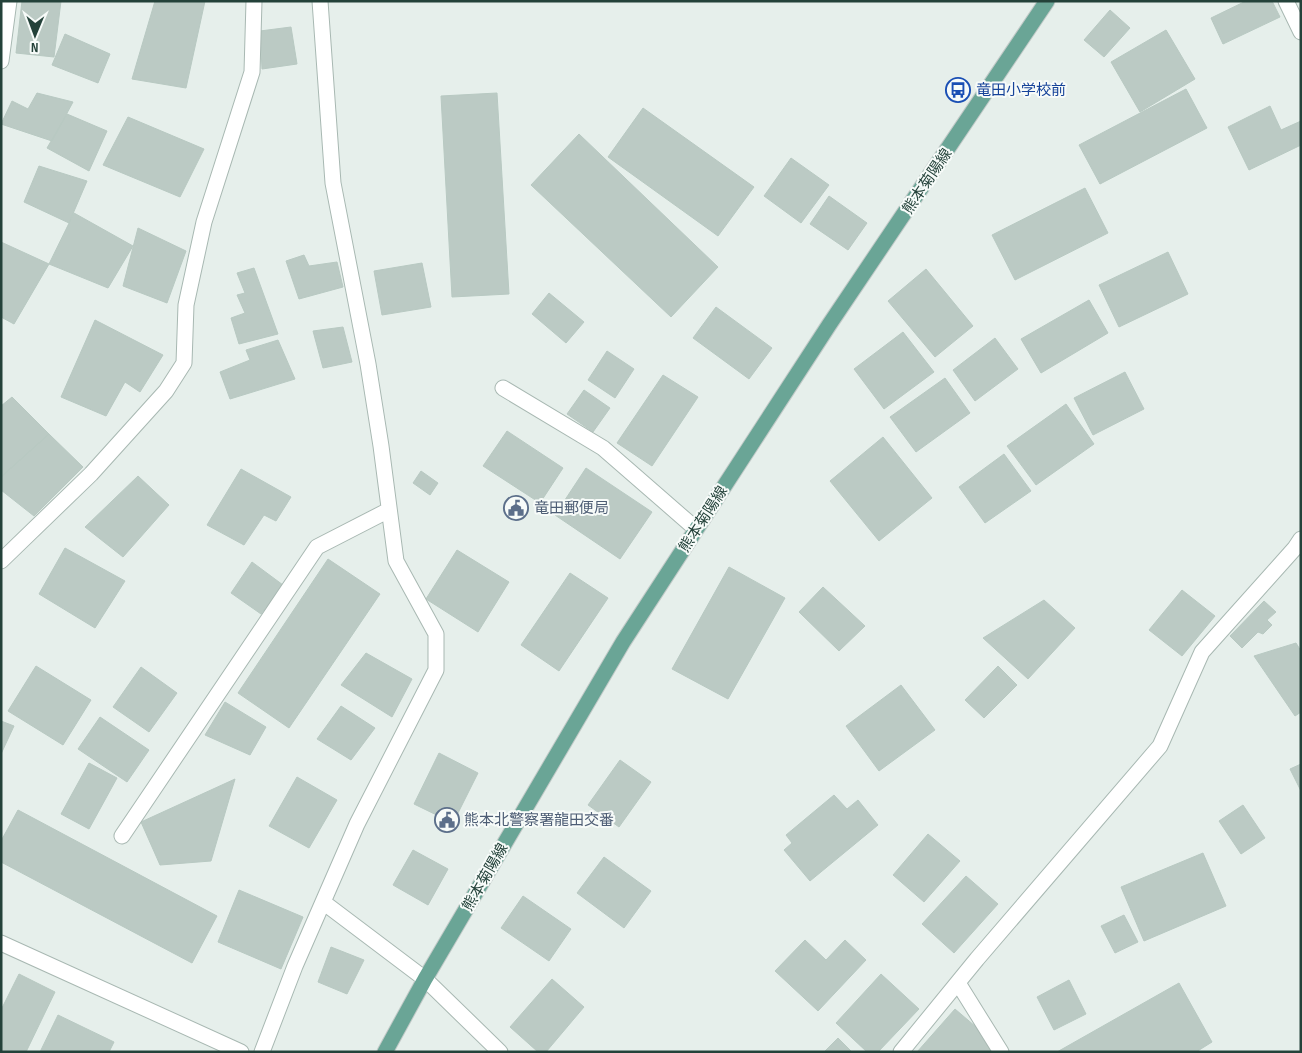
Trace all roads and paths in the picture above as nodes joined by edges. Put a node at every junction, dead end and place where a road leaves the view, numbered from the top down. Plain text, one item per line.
1 (9, 1) edge
2 (254, 1) edge
3 (320, 1) edge
4 (1047, 1) edge
5 (1286, 1) edge
6 (1301, 32) edge
7 (1, 61) edge
8 (503, 388) dead end
9 (389, 510) junction
10 (696, 529) junction
11 (1299, 546) edge
12 (1, 562) edge
13 (122, 836) dead end
14 (323, 902) junction
15 (1, 942) edge
16 (425, 979) junction
17 (958, 983) junction
18 (241, 1052) edge
19 (262, 1052) edge
20 (384, 1052) edge
21 (500, 1052) edge
22 (901, 1052) edge
23 (1001, 1052) edge

1 - 7 street
2 - 12 street
3 - 9 street
4 - 10 main road, 熊本菊陽線
5 - 6 street
8 - 10 street
9 - 13 street
9 - 14 street
10 - 16 main road, 熊本菊陽線
11 - 17 street
14 - 16 street
14 - 19 street
15 - 18 street
16 - 20 main road, 熊本菊陽線
16 - 21 street
17 - 22 street
17 - 23 street

